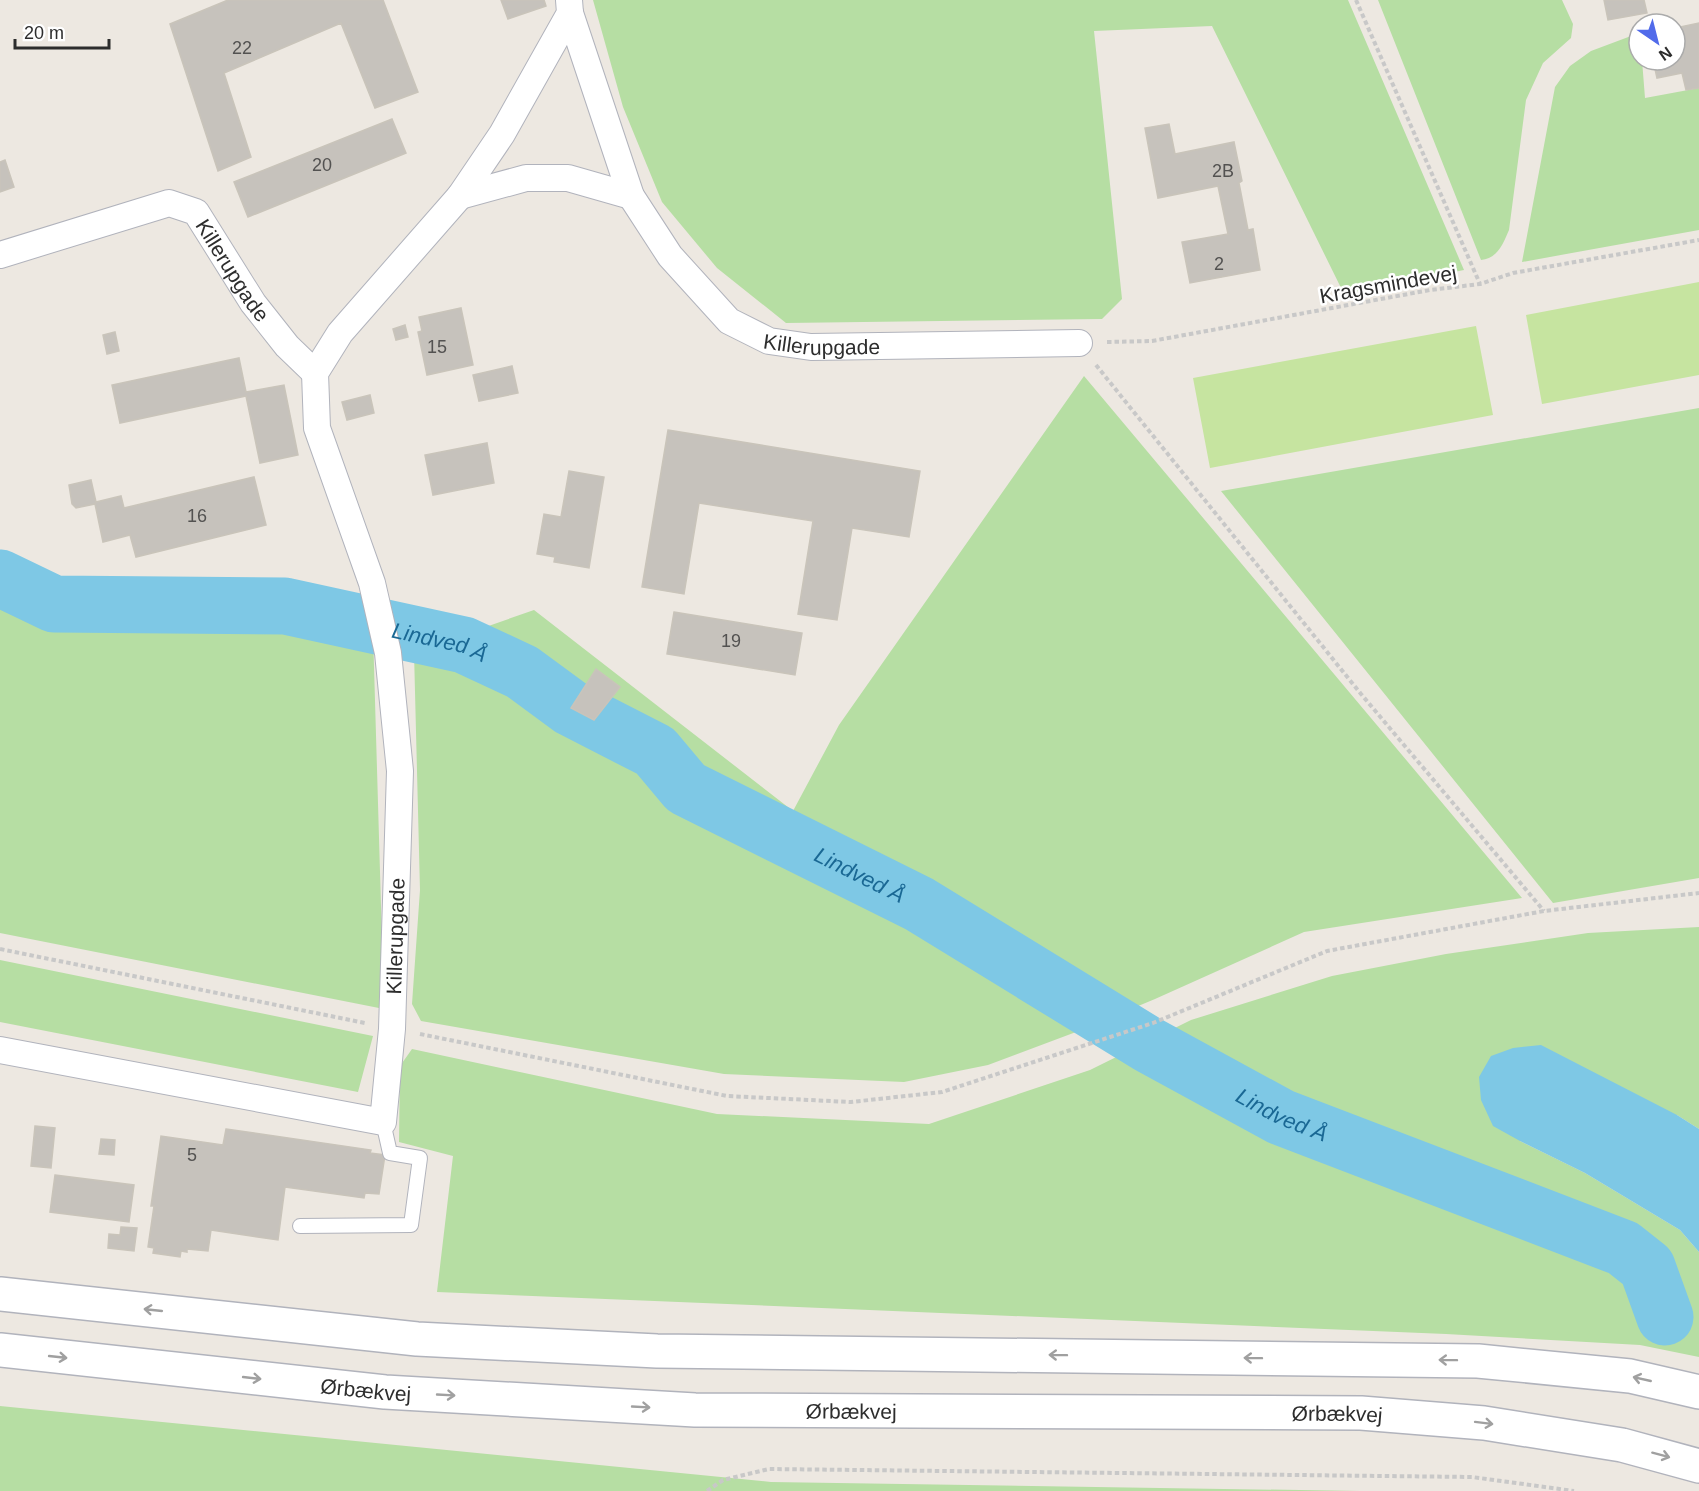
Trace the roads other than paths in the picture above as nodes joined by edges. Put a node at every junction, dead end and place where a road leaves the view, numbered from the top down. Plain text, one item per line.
1 (569, 7) edge
2 (460, 196) junction
3 (631, 196) junction
4 (0, 255) edge
5 (1079, 343) road end
6 (315, 373) junction
7 (0, 1050) edge
8 (383, 1122) junction
9 (300, 1226) dead end
10 (0, 1294) edge
11 (0, 1350) edge
12 (1699, 1392) edge
13 (1699, 1466) edge

1 - 2 street, Killerupgade
1 - 3 street, Killerupgade
2 - 3 street
2 - 6 street, Killerupgade
3 - 5 street, Killerupgade
4 - 6 street, Killerupgade
6 - 8 street, Killerupgade
7 - 8 street
8 - 9 lane
12 -> 10 main road
11 -> 13 main road, Ørbækvej

